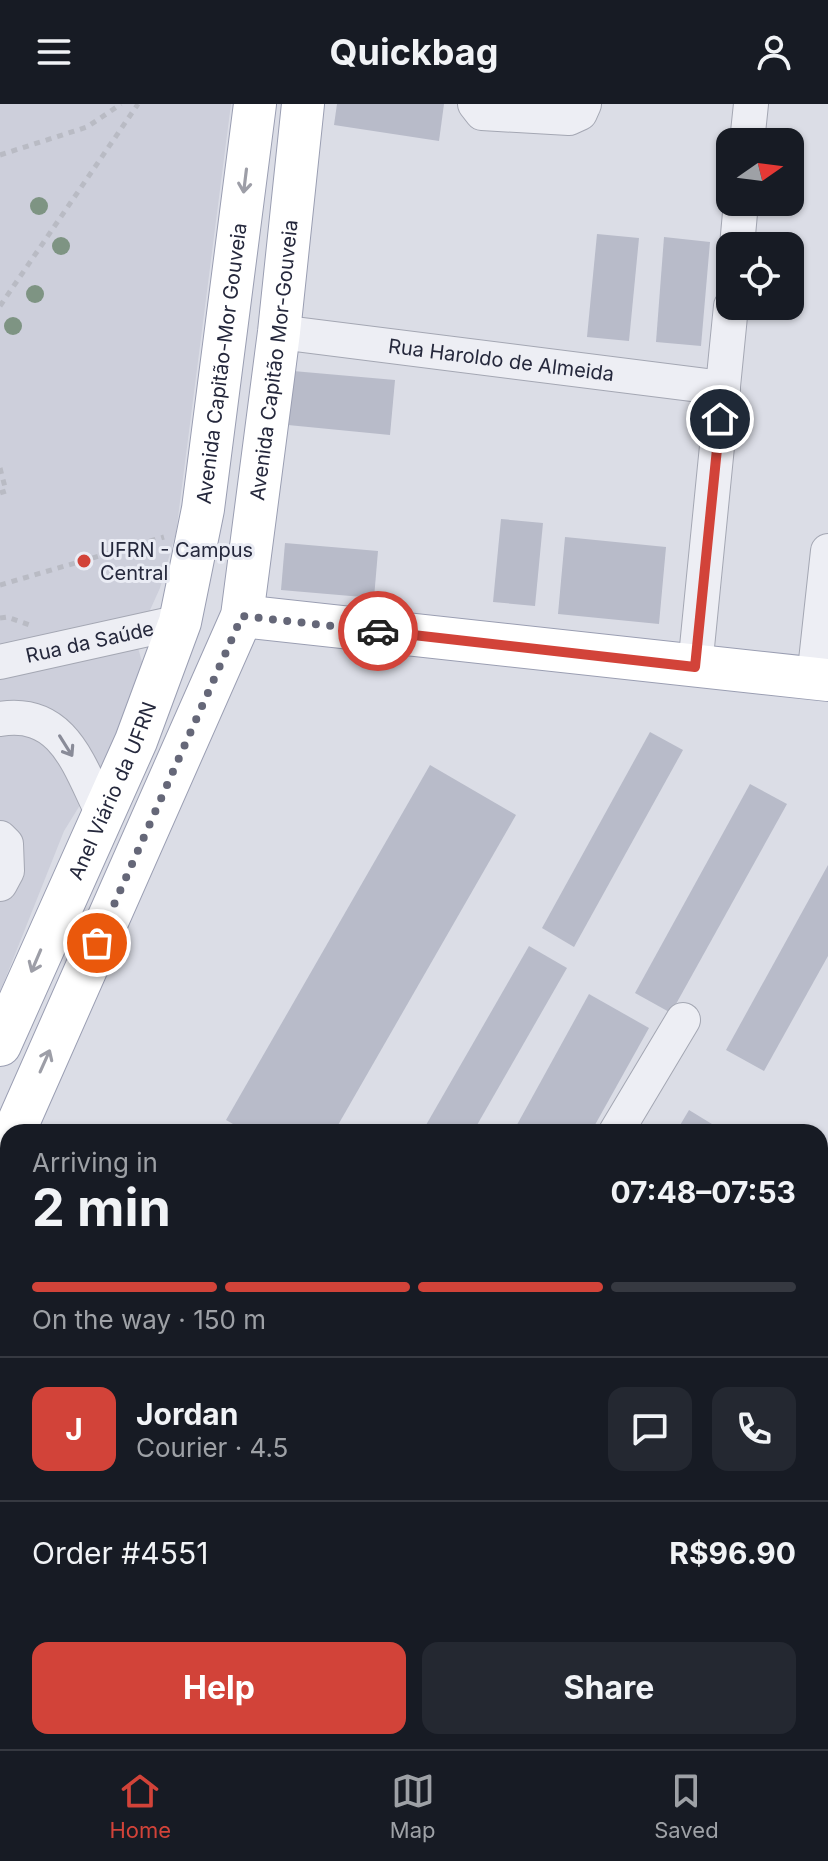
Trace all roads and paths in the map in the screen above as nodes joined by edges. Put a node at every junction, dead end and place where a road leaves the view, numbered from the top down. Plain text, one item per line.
1 (121, 104) edge
2 (138, 104) edge
3 (255, 104) edge
4 (303, 104) edge
5 (475, 104) edge
6 (584, 104) edge
7 (751, 104) edge
8 (748, 128) edge
9 (0, 155) edge
10 (0, 306) edge
11 (730, 320) edge
12 (279, 332) junction
13 (723, 388) junction
14 (0, 468) edge
15 (0, 493) edge
16 (176, 533) dead end
17 (828, 551) edge
18 (0, 585) edge
19 (242, 616) junction
20 (0, 618) edge
21 (180, 622) junction
22 (34, 626) dead end
23 (0, 662) edge
24 (695, 667) junction
25 (821, 680) edge
26 (0, 719) edge
27 (103, 814) junction
28 (0, 838) edge
29 (0, 884) edge
30 (683, 1020) dead end
31 (0, 1045) edge
32 (18, 1124) edge
33 (621, 1124) edge

1 - 9 path
2 - 10 path
3 -> 21 main road, Avenida Capitão-Mor Gouveia
4 - 12 main road, Avenida Capitão Mor-Gouveia
5 - 6 street
7 - 8 street
11 - 13 street
12 - 13 street, Rua Haroldo de Almeida
12 - 19 main road, Avenida Capitão Mor-Gouveia
13 - 24 street
14 - 15 path
16 - 18 path
17 - 25 street
19 - 24 main road
32 -> 19 main road
20 - 22 path
21 - 23 street, Rua da Saúde
21 - 27 main road, Anel Viário da UFRN
24 - 25 main road
26 -> 27 street
27 -> 31 main road, Anel Viário da UFRN
28 - 29 street
30 - 33 street

